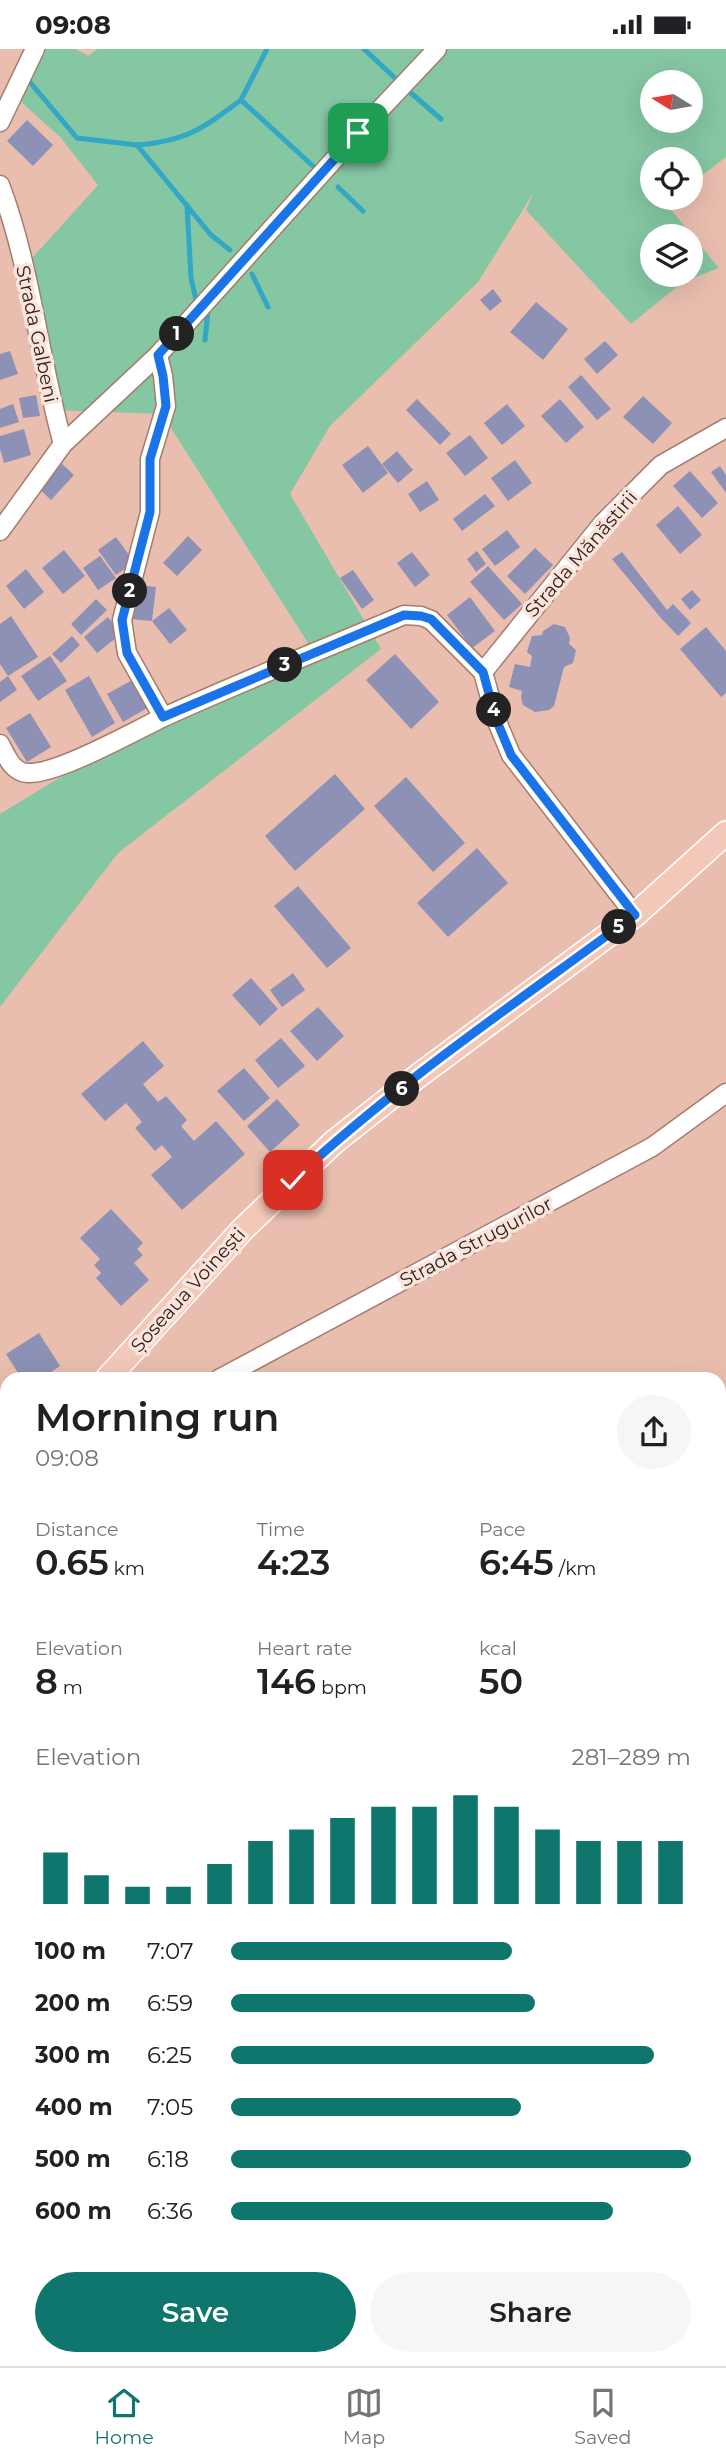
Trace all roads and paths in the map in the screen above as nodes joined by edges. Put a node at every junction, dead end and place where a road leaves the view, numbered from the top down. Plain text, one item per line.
1 (35, 49) edge
2 (437, 49) edge
3 (0, 122) edge
4 (0, 185) edge
5 (158, 355) junction
6 (726, 428) edge
7 (63, 444) junction
8 (0, 531) edge
9 (483, 672) junction
10 (163, 717) junction
11 (0, 744) edge
12 (726, 833) edge
13 (635, 915) junction
14 (726, 1093) edge
15 (113, 1372) edge
16 (232, 1372) edge

1 - 3 street
2 - 5 street
4 - 7 street, Strada Galbeni
5 - 7 street
5 - 10 street
6 - 9 street, Strada Mănăstirii
7 - 8 street
9 - 10 street
9 - 13 street
10 - 11 street
12 - 13 main road, Șoseaua Voinești
13 - 15 main road, Șoseaua Voinești
14 - 16 street, Strada Strugurilor

